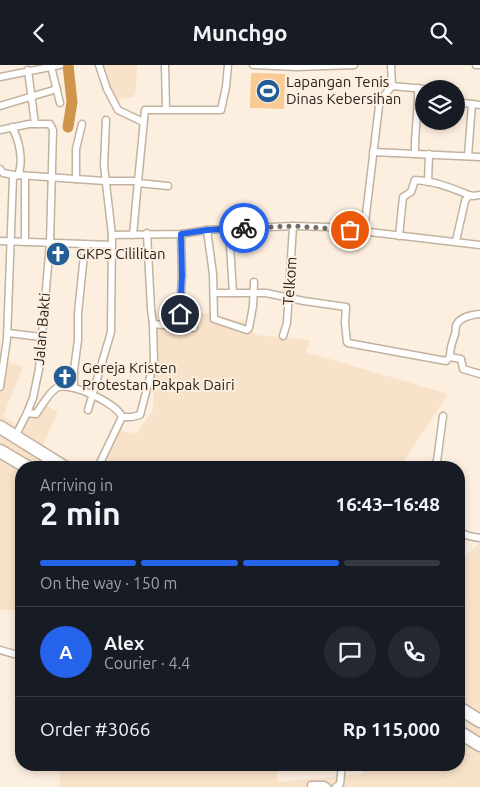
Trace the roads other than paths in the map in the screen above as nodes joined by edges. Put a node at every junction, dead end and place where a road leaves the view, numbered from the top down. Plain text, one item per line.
1 (60, 65) edge
2 (99, 65) edge
3 (165, 65) edge
4 (228, 65) edge
5 (253, 65) edge
6 (354, 65) edge
7 (391, 65) edge
8 (476, 65) edge
9 (480, 65) edge
10 (51, 66) edge
11 (28, 70) junction
12 (0, 77) edge
13 (392, 86) junction
14 (415, 88) edge
15 (57, 89) junction
16 (31, 98) junction
17 (60, 103) dead end
18 (465, 103) edge
19 (472, 104) junction
20 (480, 105) edge
21 (0, 106) edge
22 (166, 109) junction
23 (106, 120) dead end
24 (143, 123) junction
25 (35, 124) junction
26 (82, 124) dead end
27 (12, 127) junction
28 (0, 130) edge
29 (415, 130) edge
30 (373, 151) junction
31 (415, 154) junction
32 (429, 154) junction
33 (468, 156) junction
34 (480, 157) edge
35 (0, 169) edge
36 (19, 176) junction
37 (52, 178) junction
38 (76, 179) junction
39 (105, 181) junction
40 (138, 182) junction
41 (428, 182) junction
42 (168, 186) dead end
43 (469, 195) junction
44 (480, 195) edge
45 (293, 226) junction
46 (229, 229) junction
47 (207, 230) junction
48 (364, 231) junction
49 (147, 233) junction
50 (181, 234) junction
51 (112, 235) junction
52 (133, 235) junction
53 (399, 236) junction
54 (0, 241) edge
55 (456, 241) junction
56 (10, 242) junction
57 (25, 242) junction
58 (50, 243) junction
59 (85, 245) junction
60 (112, 245) junction
61 (480, 245) edge
62 (254, 283) dead end
63 (214, 293) junction
64 (233, 293) junction
65 (253, 293) junction
66 (288, 298) junction
67 (480, 314) edge
68 (153, 324) junction
69 (178, 327) junction
70 (194, 327) dead end
71 (0, 334) edge
72 (7, 336) junction
73 (284, 336) dead end
74 (41, 337) junction
75 (450, 357) junction
76 (480, 374) edge
77 (0, 387) edge
78 (74, 388) junction
79 (92, 395) junction
80 (88, 410) dead end
81 (27, 413) junction
82 (444, 415) dead end
83 (122, 417) junction
84 (0, 427) edge
85 (14, 437) junction
86 (0, 451) edge
87 (17, 461) edge
88 (54, 461) edge
89 (101, 461) edge
90 (437, 461) edge
91 (465, 535) edge
92 (480, 538) edge
93 (0, 649) edge
94 (15, 654) edge
95 (469, 713) edge
96 (480, 721) edge
97 (465, 736) edge
98 (480, 745) edge
99 (341, 771) edge
100 (311, 785) dead end
101 (327, 787) edge
102 (336, 787) edge

1 - 10 street
2 - 24 street
3 - 22 street
4 - 22 street
5 - 6 street
7 - 13 street
8 - 9 street
10 - 11 street
10 - 15 street
11 - 12 street
11 - 16 street
13 - 14 street
13 - 30 street
15 - 16 street
15 - 17 street
16 - 21 street
16 - 25 street
18 - 19 street
19 - 20 street
19 - 33 street
22 - 24 street
23 - 39 street
24 - 40 street
25 - 27 street
25 - 37 street, Jalan Bakti
26 - 38 street
27 - 28 street
27 - 36 street
29 - 31 street
30 - 31 street
30 - 48 street
31 - 32 street
32 - 33 street
32 - 41 street
33 - 34 street
35 - 36 street
36 - 37 street
36 - 56 street
36 - 57 street
37 - 38 street
37 - 58 street, Jalan Bakti
38 - 39 street
39 - 40 street
39 - 51 street
40 - 42 street
40 - 52 street
41 - 43 street
41 - 53 street
43 - 44 street
43 - 55 street
45 - 46 street
45 - 48 street
45 - 66 street, Telkom
46 - 47 street
46 - 64 street
47 - 50 street
47 - 63 street
48 - 53 street
49 - 50 street
49 - 52 street
49 - 68 street
50 - 69 street
51 - 52 street
51 - 60 street
53 - 55 street
54 - 56 street
55 - 61 street
56 - 57 street
56 - 72 street
57 - 58 street
58 - 59 street
58 - 74 street, Jalan Bakti
59 - 60 street
59 - 78 street
60 - 79 street
62 - 65 street
63 - 64 street
63 - 65 street
64 - 65 street
65 - 66 street
66 - 73 street, Telkom
66 - 75 street
67 - 75 street
68 - 69 street
68 - 83 street
69 - 70 street
71 - 72 street
72 - 74 street
72 - 77 street
74 - 81 street, Jalan Bakti
75 - 76 street
78 - 79 street
78 - 81 street, Jalan Bakti
79 - 80 street
79 - 83 street
81 - 85 street, Jalan Bakti
82 - 90 street
83 - 89 street
84 - 85 highway
85 - 88 highway
86 - 87 highway
91 - 92 street
93 - 94 street
95 - 96 highway
97 - 98 highway
99 - 102 street
100 - 101 street

